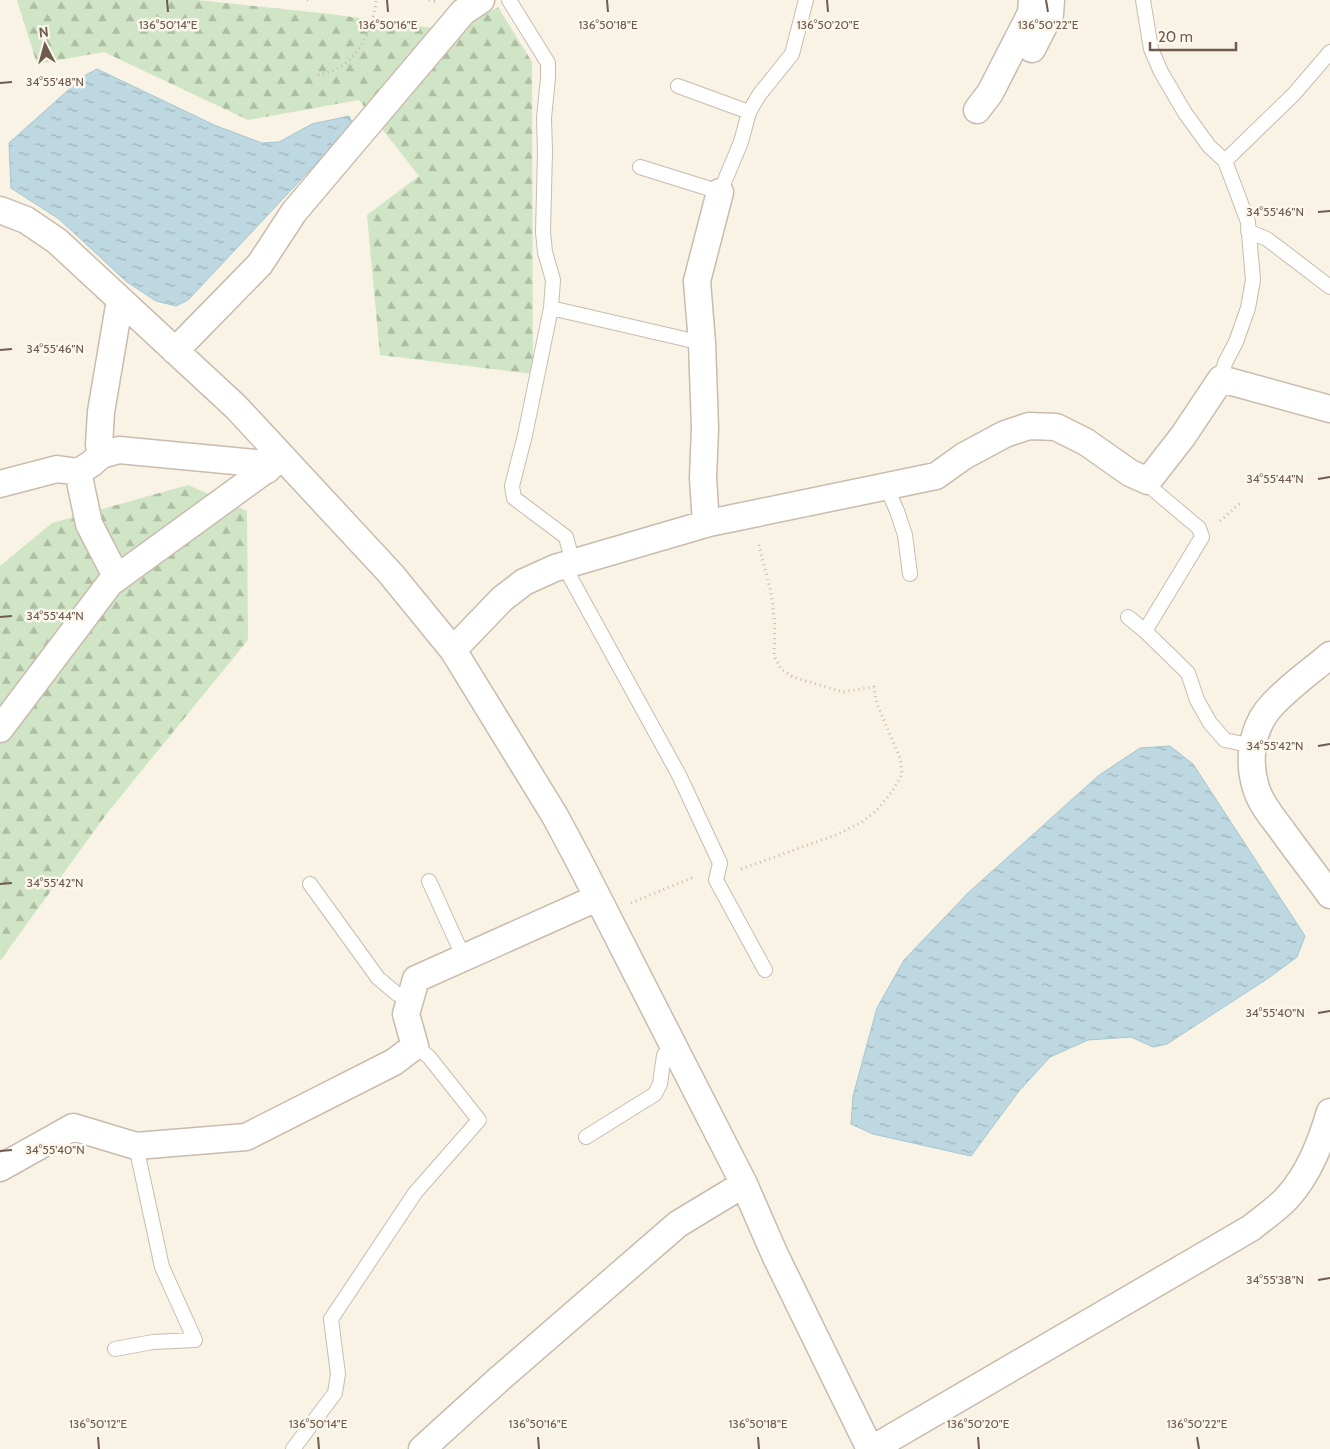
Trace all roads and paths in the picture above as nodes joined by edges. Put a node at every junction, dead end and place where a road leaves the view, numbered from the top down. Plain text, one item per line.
1 (376, 0) edge
2 (481, 0) edge
3 (509, 0) edge
4 (806, 0) edge
5 (1032, 0) edge
6 (1051, 0) edge
7 (1144, 0) edge
8 (1330, 52) edge
9 (318, 75) dead end
10 (678, 86) dead end
11 (749, 112) junction
12 (1225, 161) junction
13 (640, 166) dead end
14 (720, 192) junction
15 (0, 210) edge
16 (1248, 231) junction
17 (1330, 287) edge
18 (120, 300) junction
19 (551, 308) junction
20 (702, 342) junction
21 (175, 351) junction
22 (1221, 379) junction
23 (1330, 409) edge
24 (101, 455) junction
25 (274, 464) junction
26 (78, 472) junction
27 (1148, 481) junction
28 (0, 484) edge
29 (886, 486) junction
30 (752, 514) junction
31 (706, 524) junction
32 (568, 565) junction
33 (910, 574) dead end
34 (117, 578) junction
35 (1128, 617) dead end
36 (1145, 631) junction
37 (453, 650) junction
38 (1330, 655) edge
39 (0, 729) edge
40 (1253, 746) junction
41 (719, 872) junction
42 (429, 881) dead end
43 (310, 884) dead end
44 (1330, 895) edge
45 (601, 905) junction
46 (464, 958) junction
47 (765, 970) dead end
48 (411, 997) junction
49 (415, 1046) junction
50 (674, 1046) junction
51 (1330, 1112) edge
52 (586, 1138) dead end
53 (136, 1146) junction
54 (0, 1168) edge
55 (744, 1184) junction
56 (115, 1348) dead end
57 (293, 1449) edge
58 (422, 1449) edge
59 (871, 1449) edge

1 - 9 path
2 - 21 street
3 - 19 lane
4 - 11 lane
5 - 6 street
7 - 12 lane
8 - 12 lane
10 - 11 lane
11 - 14 lane
12 - 16 lane
13 - 14 lane
14 - 20 street
15 - 18 street
16 - 17 lane
16 - 22 lane
18 - 21 street
18 - 24 street
19 - 20 lane
19 - 32 lane
20 - 31 street
21 - 25 street
22 - 23 street
22 - 27 street
24 - 25 street
24 - 26 street
25 - 34 street
25 - 37 street
26 - 28 street
26 - 34 street
27 - 29 street
27 - 36 lane
29 - 30 street
29 - 33 lane
30 - 31 street
30 - 41 path
31 - 32 street
32 - 37 street
32 - 41 lane
34 - 39 street
35 - 36 lane
36 - 40 lane
37 - 45 street
38 - 40 street
40 - 44 street
41 - 45 path
41 - 47 lane
42 - 46 lane
43 - 48 lane
45 - 46 street
45 - 50 street
46 - 48 street
48 - 49 street
49 - 53 street
49 - 57 lane
50 - 52 lane
50 - 55 street
51 - 59 street
53 - 54 street
53 - 56 lane
55 - 58 street
55 - 59 street

